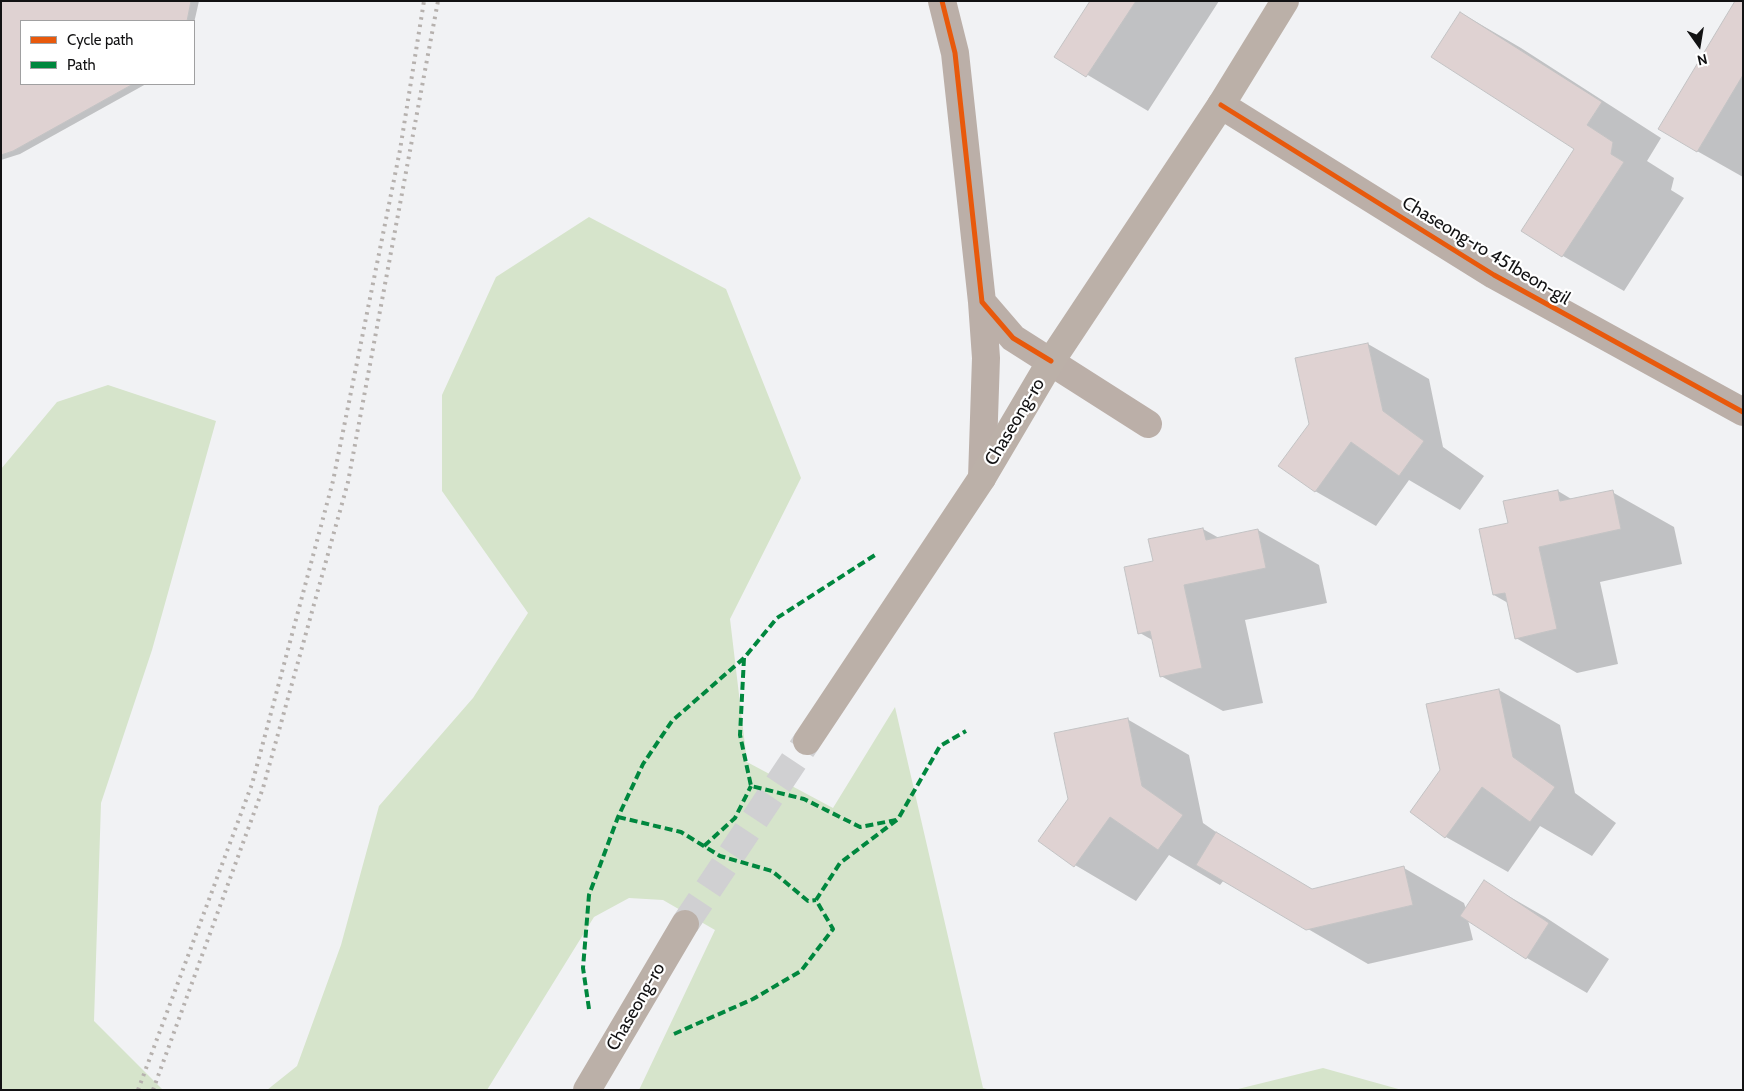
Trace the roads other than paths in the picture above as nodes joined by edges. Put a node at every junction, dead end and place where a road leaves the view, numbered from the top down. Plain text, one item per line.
1 (942, 1) edge
2 (1285, 1) edge
3 (1221, 104) junction
4 (982, 302) junction
5 (1051, 361) junction
6 (1743, 412) edge
7 (1148, 424) dead end
8 (982, 478) junction
9 (807, 741) tunnel mouth
10 (685, 924) tunnel mouth
11 (587, 1090) edge

1 - 4 street
2 - 3 main road, Chaseong-ro
3 - 5 main road, Chaseong-ro
3 - 6 street, Chaseong-ro 451beon-gil
4 - 5 street
4 - 8 street
5 - 7 street
5 - 8 main road, Chaseong-ro
8 - 9 main road, Chaseong-ro
10 - 11 main road, Chaseong-ro

